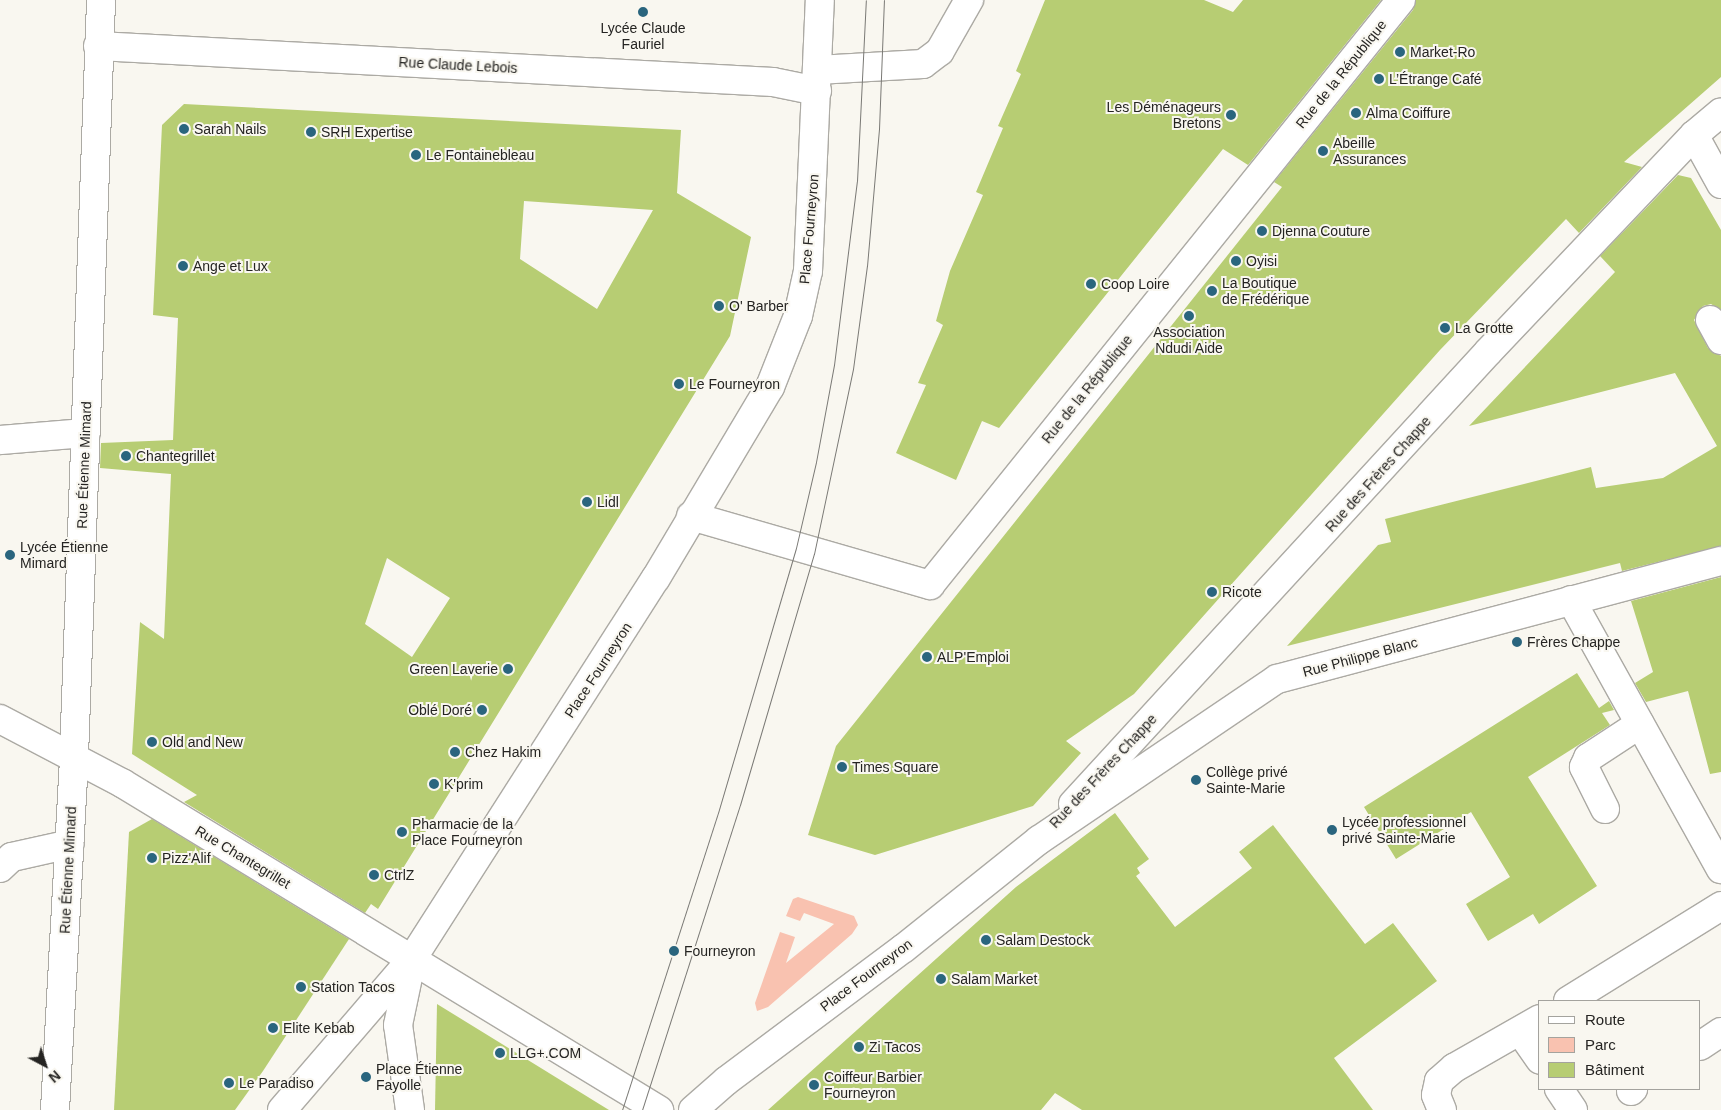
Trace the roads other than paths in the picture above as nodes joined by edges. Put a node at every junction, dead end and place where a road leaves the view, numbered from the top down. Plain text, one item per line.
1 (101, 0) edge
2 (820, 0) edge
3 (969, 0) edge
4 (1401, 0) edge
5 (98, 46) junction
6 (817, 81) junction
7 (1721, 112) edge
8 (1694, 135) junction
9 (1721, 184) edge
10 (86, 433) junction
11 (0, 440) edge
12 (691, 516) junction
13 (1721, 562) edge
14 (1571, 600) junction
15 (0, 719) edge
16 (1640, 724) junction
17 (74, 756) junction
18 (1605, 809) dead end
19 (1039, 840) junction
20 (70, 844) junction
21 (0, 868) edge
22 (1721, 868) edge
23 (1721, 906) edge
24 (412, 959) junction
25 (1570, 1000) edge
26 (1530, 1025) edge
27 (1721, 1032) edge
28 (1701, 1045) edge
29 (1538, 1053) edge
30 (1560, 1090) edge
31 (55, 1110) edge
32 (282, 1110) edge
33 (410, 1110) edge
34 (659, 1110) edge
35 (693, 1110) edge
36 (1442, 1110) edge
37 (1573, 1110) edge

1 - 5 street, Rue Étienne Mimard
2 - 6 street, Place Fourneyron
3 - 6 street, Rue Claude Lebois
4 - 12 street, Rue de la République
5 - 6 street, Rue Claude Lebois
5 - 10 street, Rue Étienne Mimard
6 - 12 street, Place Fourneyron
7 - 8 street, Rue des Frères Chappe
8 - 9 street
8 - 19 street, Rue des Frères Chappe
10 - 11 street
10 - 17 street, Rue Étienne Mimard
12 - 24 street, Place Fourneyron
13 - 14 street, Rue Philippe Blanc
14 - 16 street
14 - 19 street, Rue Philippe Blanc
15 - 17 street, Rue Chantegrillet
16 - 18 street
16 - 22 street
17 - 20 street, Rue Étienne Mimard
17 - 24 street, Rue Chantegrillet
19 - 35 street, Place Fourneyron
20 - 21 street
20 - 31 street, Rue Étienne Mimard
23 - 25 street
24 - 32 street
24 - 33 street
24 - 34 street
26 - 29 street
26 - 36 street
27 - 28 street
30 - 37 street

